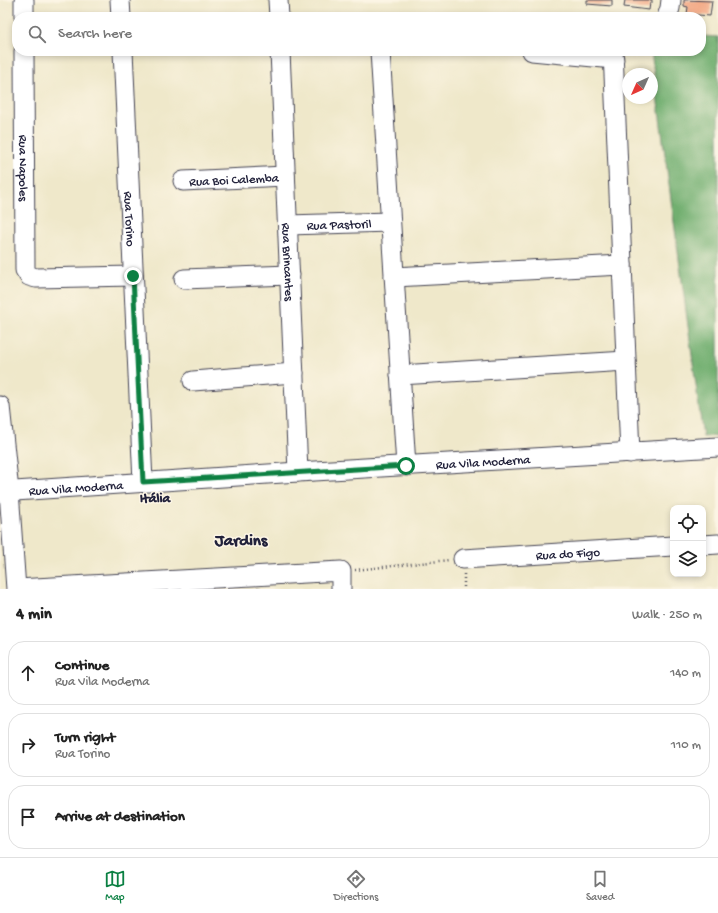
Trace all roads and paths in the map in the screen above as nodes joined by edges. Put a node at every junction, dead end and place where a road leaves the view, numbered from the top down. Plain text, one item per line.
1 (24, 0) edge
2 (120, 0) edge
3 (278, 0) edge
4 (24, 12) edge
5 (121, 12) edge
6 (279, 12) edge
7 (24, 56) edge
8 (123, 56) edge
9 (280, 56) edge
10 (380, 56) edge
11 (614, 56) edge
12 (285, 176) junction
13 (183, 181) dead end
14 (390, 222) junction
15 (288, 225) junction
16 (622, 265) junction
17 (290, 274) junction
18 (133, 276) junction
19 (394, 277) junction
20 (184, 279) dead end
21 (626, 361) junction
22 (294, 374) junction
23 (400, 375) junction
24 (193, 381) dead end
25 (0, 406) edge
26 (718, 447) edge
27 (630, 453) junction
28 (406, 466) junction
29 (298, 472) junction
30 (143, 482) junction
31 (4, 492) edge
32 (706, 544) edge
33 (718, 544) edge
34 (670, 546) edge
35 (463, 559) joint
36 (341, 580) edge
37 (17, 589) edge

1 - 4 street
2 - 5 street
3 - 6 street
7 - 18 street, Rua Napoles
8 - 18 street, Rua Torino
9 - 12 street, Rua Brincantes
10 - 14 street
11 - 16 street
12 - 13 street, Rua Boi Calemba
12 - 15 street, Rua Brincantes
14 - 15 street, Rua Pastoril
14 - 19 street
15 - 17 street, Rua Brincantes
16 - 19 street
16 - 21 street
17 - 20 street
17 - 22 street, Rua Brincantes
18 - 30 street, Rua Torino
19 - 23 street
21 - 23 street
21 - 27 street
22 - 24 street
22 - 29 street, Rua Brincantes
23 - 28 street
25 - 31 street
26 - 27 street, Rua Vila Moderna
27 - 28 street, Rua Vila Moderna
28 - 29 street, Rua Vila Moderna
29 - 30 street, Rua Vila Moderna
30 - 31 street, Rua Vila Moderna
31 - 37 street
32 - 33 street
34 - 35 street, Rua do Figo
35 - 36 path
36 - 37 street

